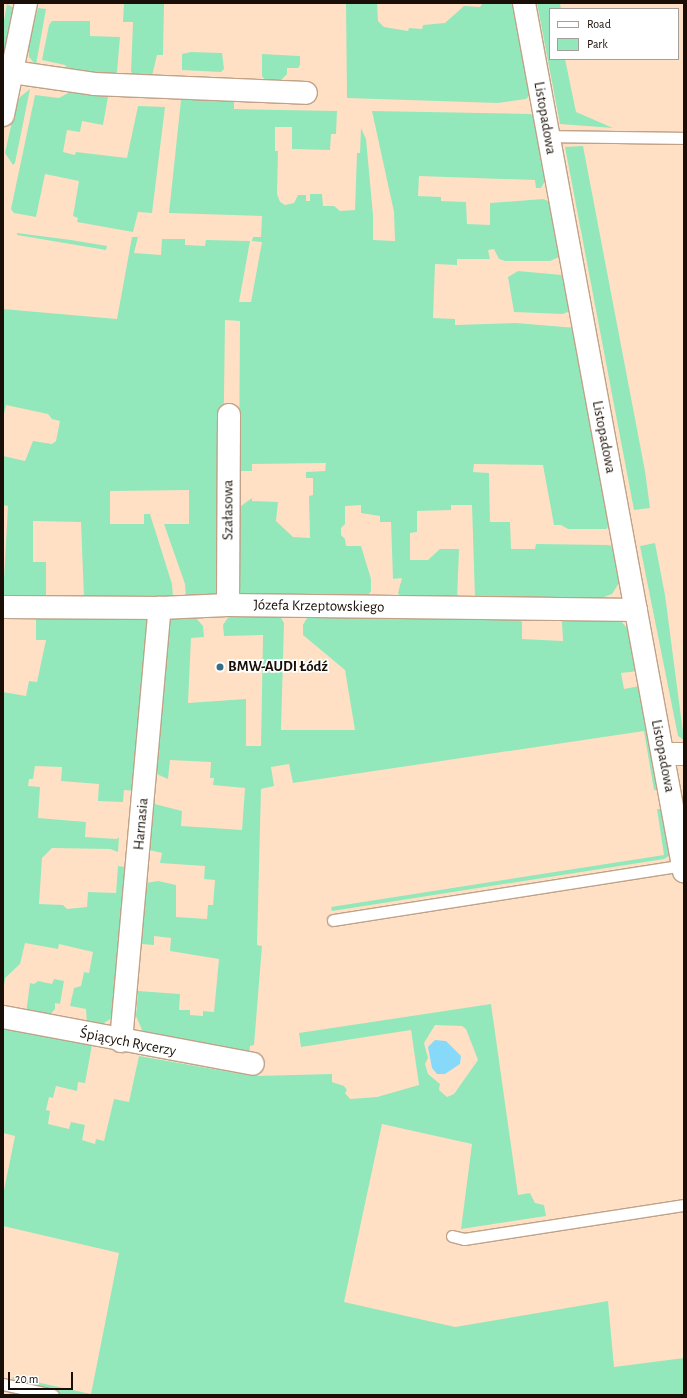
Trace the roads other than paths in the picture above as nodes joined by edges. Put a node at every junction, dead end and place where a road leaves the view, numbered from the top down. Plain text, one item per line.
1 (26, 3) edge
2 (524, 3) edge
3 (12, 72) junction
4 (306, 93) dead end
5 (3, 115) edge
6 (548, 136) junction
7 (684, 138) edge
8 (229, 415) dead end
9 (228, 605) junction
10 (3, 606) edge
11 (160, 608) junction
12 (636, 610) junction
13 (663, 754) junction
14 (684, 754) edge
15 (684, 868) edge
16 (333, 920) dead end
17 (3, 1017) edge
18 (121, 1041) junction
19 (253, 1064) dead end
20 (684, 1205) edge
21 (452, 1236) dead end
22 (3, 1384) edge
23 (53, 1395) edge

1 - 3 street
2 - 6 street, Listopadowa
3 - 4 street
3 - 5 street
6 - 7 lane
6 - 12 street, Listopadowa
8 - 9 street, Szałasowa
9 - 11 street, Józefa Krzeptowskiego
9 - 12 street, Józefa Krzeptowskiego
10 - 11 street, Józefa Krzeptowskiego
11 - 18 street, Harnasia
12 - 13 street, Listopadowa
13 - 14 street
13 - 15 street, Listopadowa
15 - 16 lane
17 - 18 street, Śpiących Rycerzy
18 - 19 street, Śpiących Rycerzy
20 - 21 lane
22 - 23 lane

